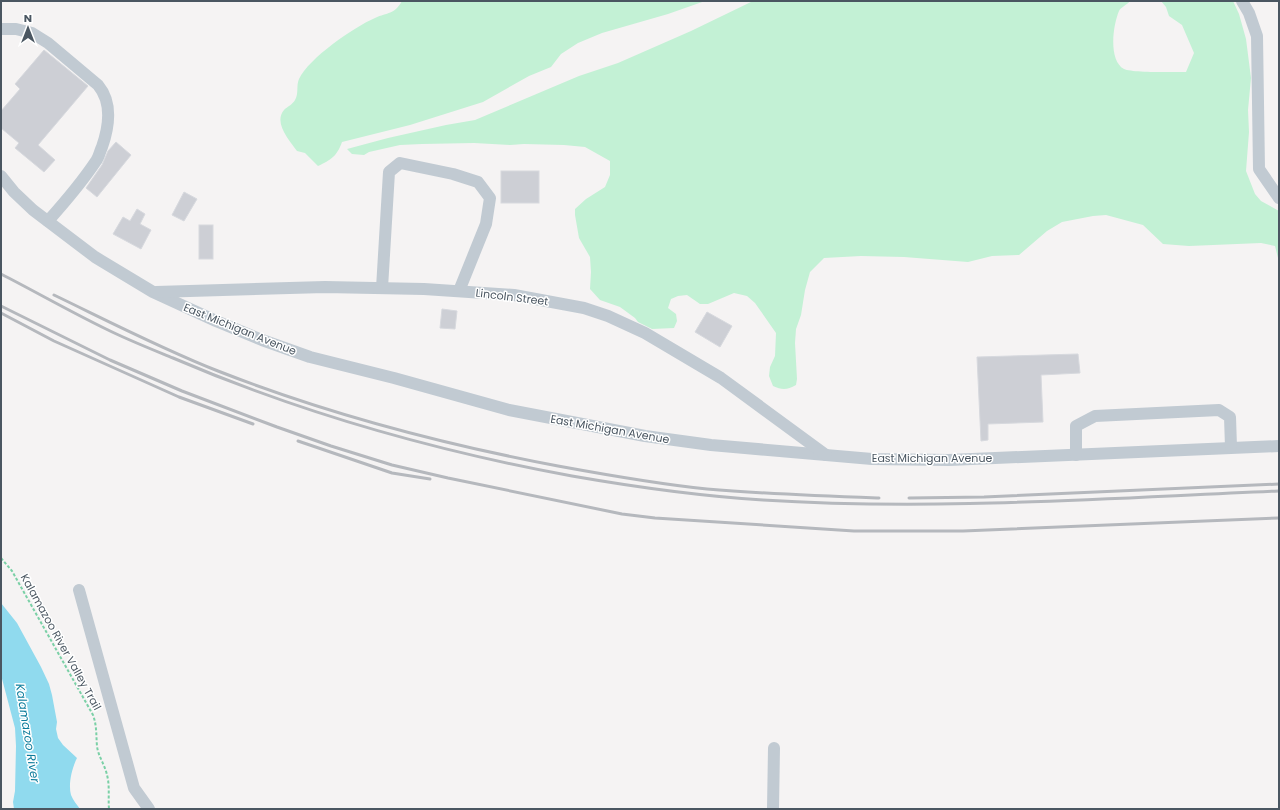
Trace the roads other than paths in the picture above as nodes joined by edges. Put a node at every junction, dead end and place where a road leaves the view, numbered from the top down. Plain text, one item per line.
1 (1242, 1) edge
2 (1, 29) edge
3 (1, 176) edge
4 (1279, 198) edge
5 (48, 221) junction
6 (382, 288) junction
7 (459, 291) junction
8 (153, 292) junction
9 (1279, 446) edge
10 (1231, 447) junction
11 (1076, 455) junction
12 (827, 456) junction
13 (79, 590) dead end
14 (774, 748) dead end
15 (149, 809) edge
16 (773, 809) edge

1 - 4 street
2 - 5 street
3 - 5 street, East Michigan Avenue
5 - 8 street, East Michigan Avenue
6 - 7 street, Lincoln Street
6 - 7 street
6 - 8 street, Lincoln Street
7 - 12 street, Lincoln Street
8 - 12 street, East Michigan Avenue
9 - 10 street, East Michigan Avenue
10 - 11 street, East Michigan Avenue
10 - 11 street
11 - 12 street, East Michigan Avenue
13 - 15 street
14 - 16 street

